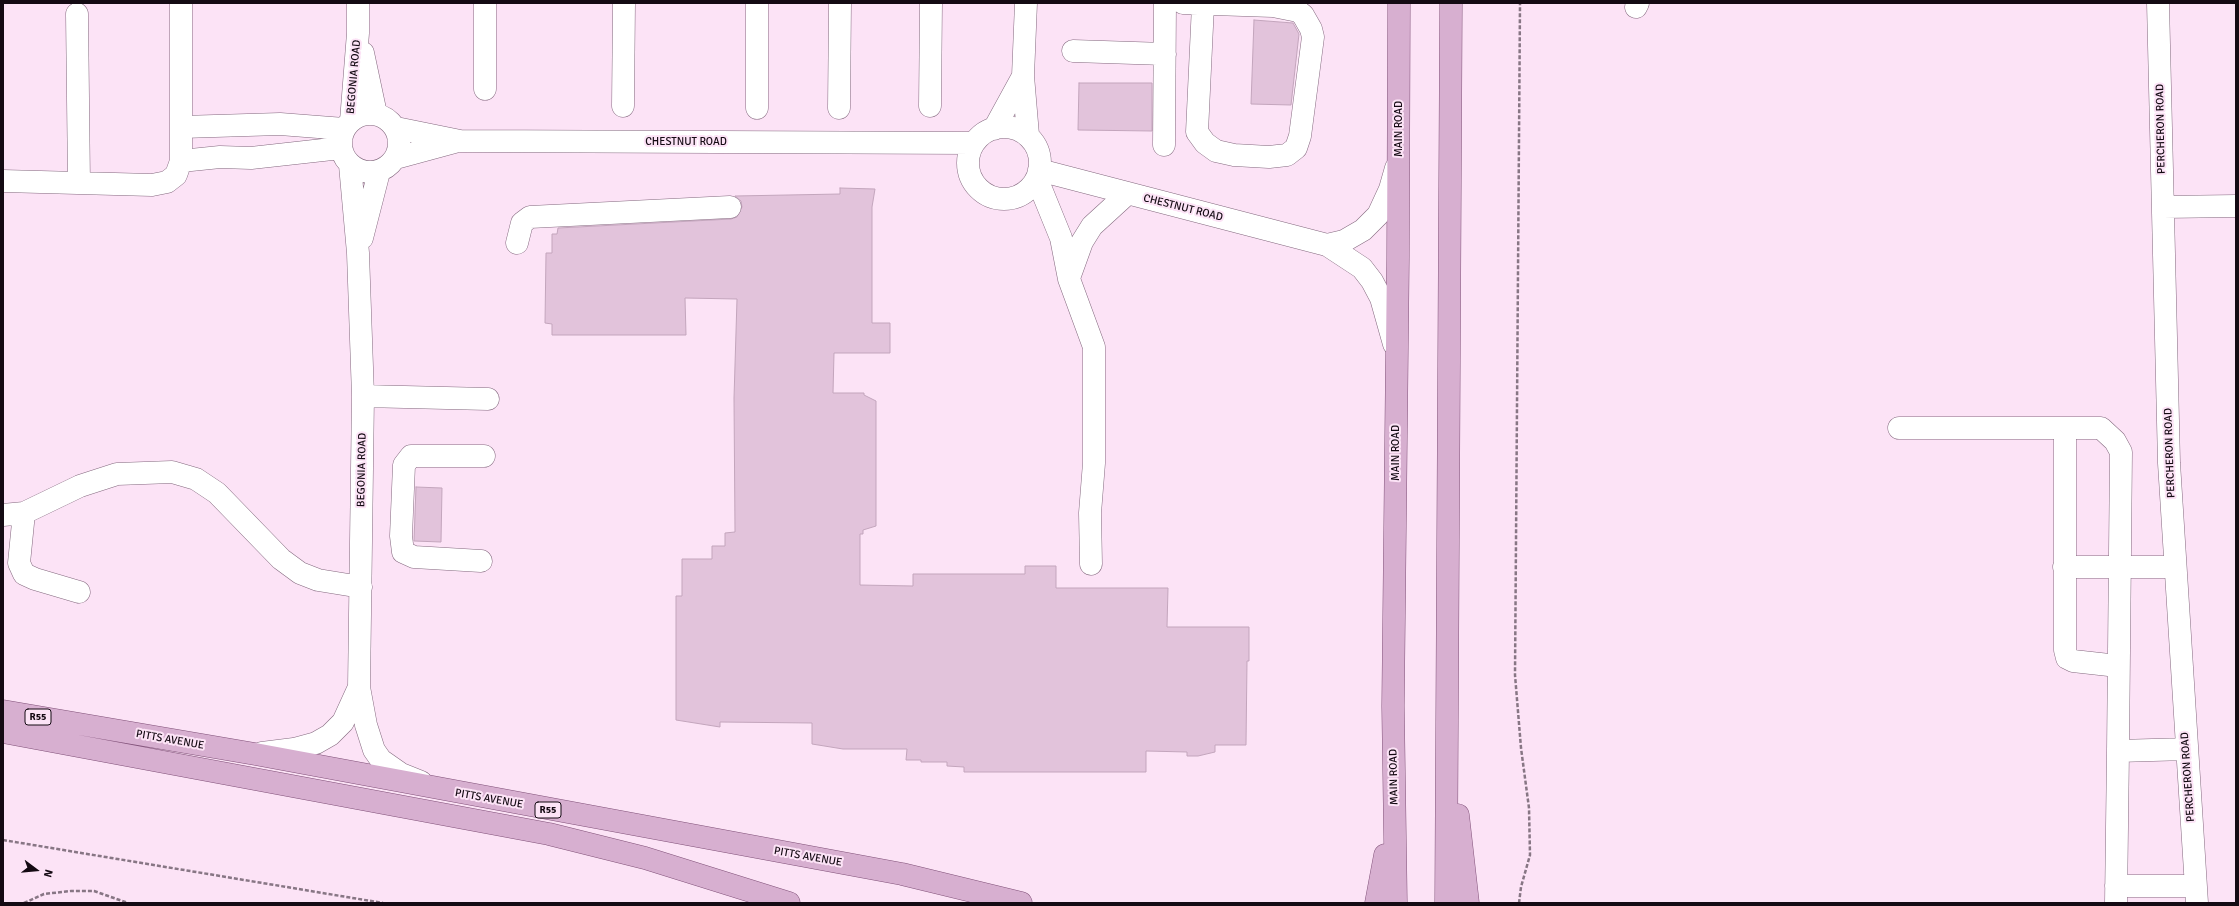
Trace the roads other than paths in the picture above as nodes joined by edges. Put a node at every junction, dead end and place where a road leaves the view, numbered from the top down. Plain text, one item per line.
1 (180, 3) edge
2 (358, 3) edge
3 (485, 3) edge
4 (624, 3) edge
5 (757, 3) edge
6 (840, 3) edge
7 (932, 3) edge
8 (1026, 3) edge
9 (1165, 3) edge
10 (1399, 3) edge
11 (2158, 3) edge
12 (1193, 4) edge
13 (1453, 8) edge
14 (77, 14) dead end
15 (358, 33) junction
16 (1073, 51) dead end
17 (1165, 54) junction
18 (1023, 76) junction
19 (485, 89) dead end
20 (623, 106) dead end
21 (930, 106) dead end
22 (757, 108) dead end
23 (839, 108) dead end
24 (376, 114) junction
25 (298, 126) junction
26 (182, 127) junction
27 (396, 128) junction
28 (994, 128) junction
29 (1028, 135) junction
30 (347, 141) junction
31 (460, 141) junction
32 (912, 142) junction
33 (974, 143) junction
34 (1164, 145) dead end
35 (298, 153) junction
36 (1399, 156) junction
37 (181, 161) junction
38 (388, 165) junction
39 (968, 165) junction
40 (1038, 174) junction
41 (3, 181) edge
42 (80, 183) junction
43 (1127, 194) junction
44 (1020, 195) junction
45 (2236, 206) edge
46 (730, 207) dead end
47 (2163, 207) junction
48 (1060, 238) junction
49 (517, 243) dead end
50 (1328, 245) junction
51 (358, 253) junction
52 (1069, 279) junction
53 (1397, 356) junction
54 (364, 396) junction
55 (488, 399) dead end
56 (1899, 428) dead end
57 (2065, 428) junction
58 (484, 456) dead end
59 (14, 514) edge
60 (481, 561) dead end
61 (1091, 564) dead end
62 (2064, 567) junction
63 (2120, 567) junction
64 (2175, 567) junction
65 (361, 587) junction
66 (79, 592) dead end
67 (2118, 666) junction
68 (359, 687) junction
69 (1393, 706) junction
70 (3, 711) edge
71 (1447, 729) junction
72 (3, 732) edge
73 (2187, 749) junction
74 (2118, 751) junction
75 (255, 754) junction
76 (436, 789) junction
77 (2116, 894) edge
78 (2196, 894) edge
79 (789, 903) edge
80 (1020, 903) edge
81 (1376, 903) edge
82 (1396, 903) edge
83 (1446, 903) edge
84 (1468, 903) edge

1 - 26 street
2 - 15 street, BEGONIA ROAD
3 - 19 street
4 - 20 street
5 - 22 street
6 - 23 street
7 - 21 street
8 - 18 street
9 - 17 street
10 - 36 main road, MAIN ROAD
11 - 47 street, PERCHERON ROAD
12 - 12 street
13 - 71 main road
14 - 42 street
15 - 24 street, BEGONIA ROAD
15 - 30 street, BEGONIA ROAD
16 - 17 street
17 - 34 street
18 - 28 street
18 - 29 street
24 - 27 street
24 - 30 street
25 - 26 street
25 - 30 street
25 - 35 street
26 - 37 street
27 - 31 street, CHESTNUT ROAD
27 - 38 street
28 - 29 street
28 - 33 street
29 - 40 street
30 - 35 street
30 - 38 street
30 - 51 street, BEGONIA ROAD
31 - 32 street, CHESTNUT ROAD
31 - 38 street, CHESTNUT ROAD
32 - 33 street, CHESTNUT ROAD
32 - 39 street, CHESTNUT ROAD
33 - 39 street
35 - 37 street
36 - 50 street
36 - 53 main road, MAIN ROAD
37 - 42 street
38 - 51 street, BEGONIA ROAD
39 - 44 street
40 - 43 street, CHESTNUT ROAD
40 - 44 street
40 - 48 street
41 - 42 street
43 - 50 street, CHESTNUT ROAD
43 - 52 street
44 - 48 street
45 - 47 street
46 - 49 street
47 - 64 street, PERCHERON ROAD
48 - 52 street
50 - 53 street, CHESTNUT ROAD
51 - 54 street, BEGONIA ROAD
52 - 61 street
53 - 69 main road, MAIN ROAD
54 - 55 street
54 - 65 street, BEGONIA ROAD
56 - 57 street
57 - 62 street
57 - 63 street
58 - 60 street
59 - 65 street
59 - 66 street
62 - 63 street
62 - 67 street
63 - 64 street
63 - 67 street
64 - 73 street, PERCHERON ROAD
65 - 68 street, BEGONIA ROAD
67 - 74 street
68 - 75 street
68 - 76 street
69 - 81 main road
69 - 82 main road, MAIN ROAD
70 - 75 main road, PITTS AVENUE / R55
71 - 83 main road
71 - 84 main road
72 - 79 main road, R55
73 - 74 street
73 - 78 street, PERCHERON ROAD
74 - 77 street
75 - 76 main road, PITTS AVENUE / R55
76 - 80 main road, PITTS AVENUE / R55
77 - 78 street

